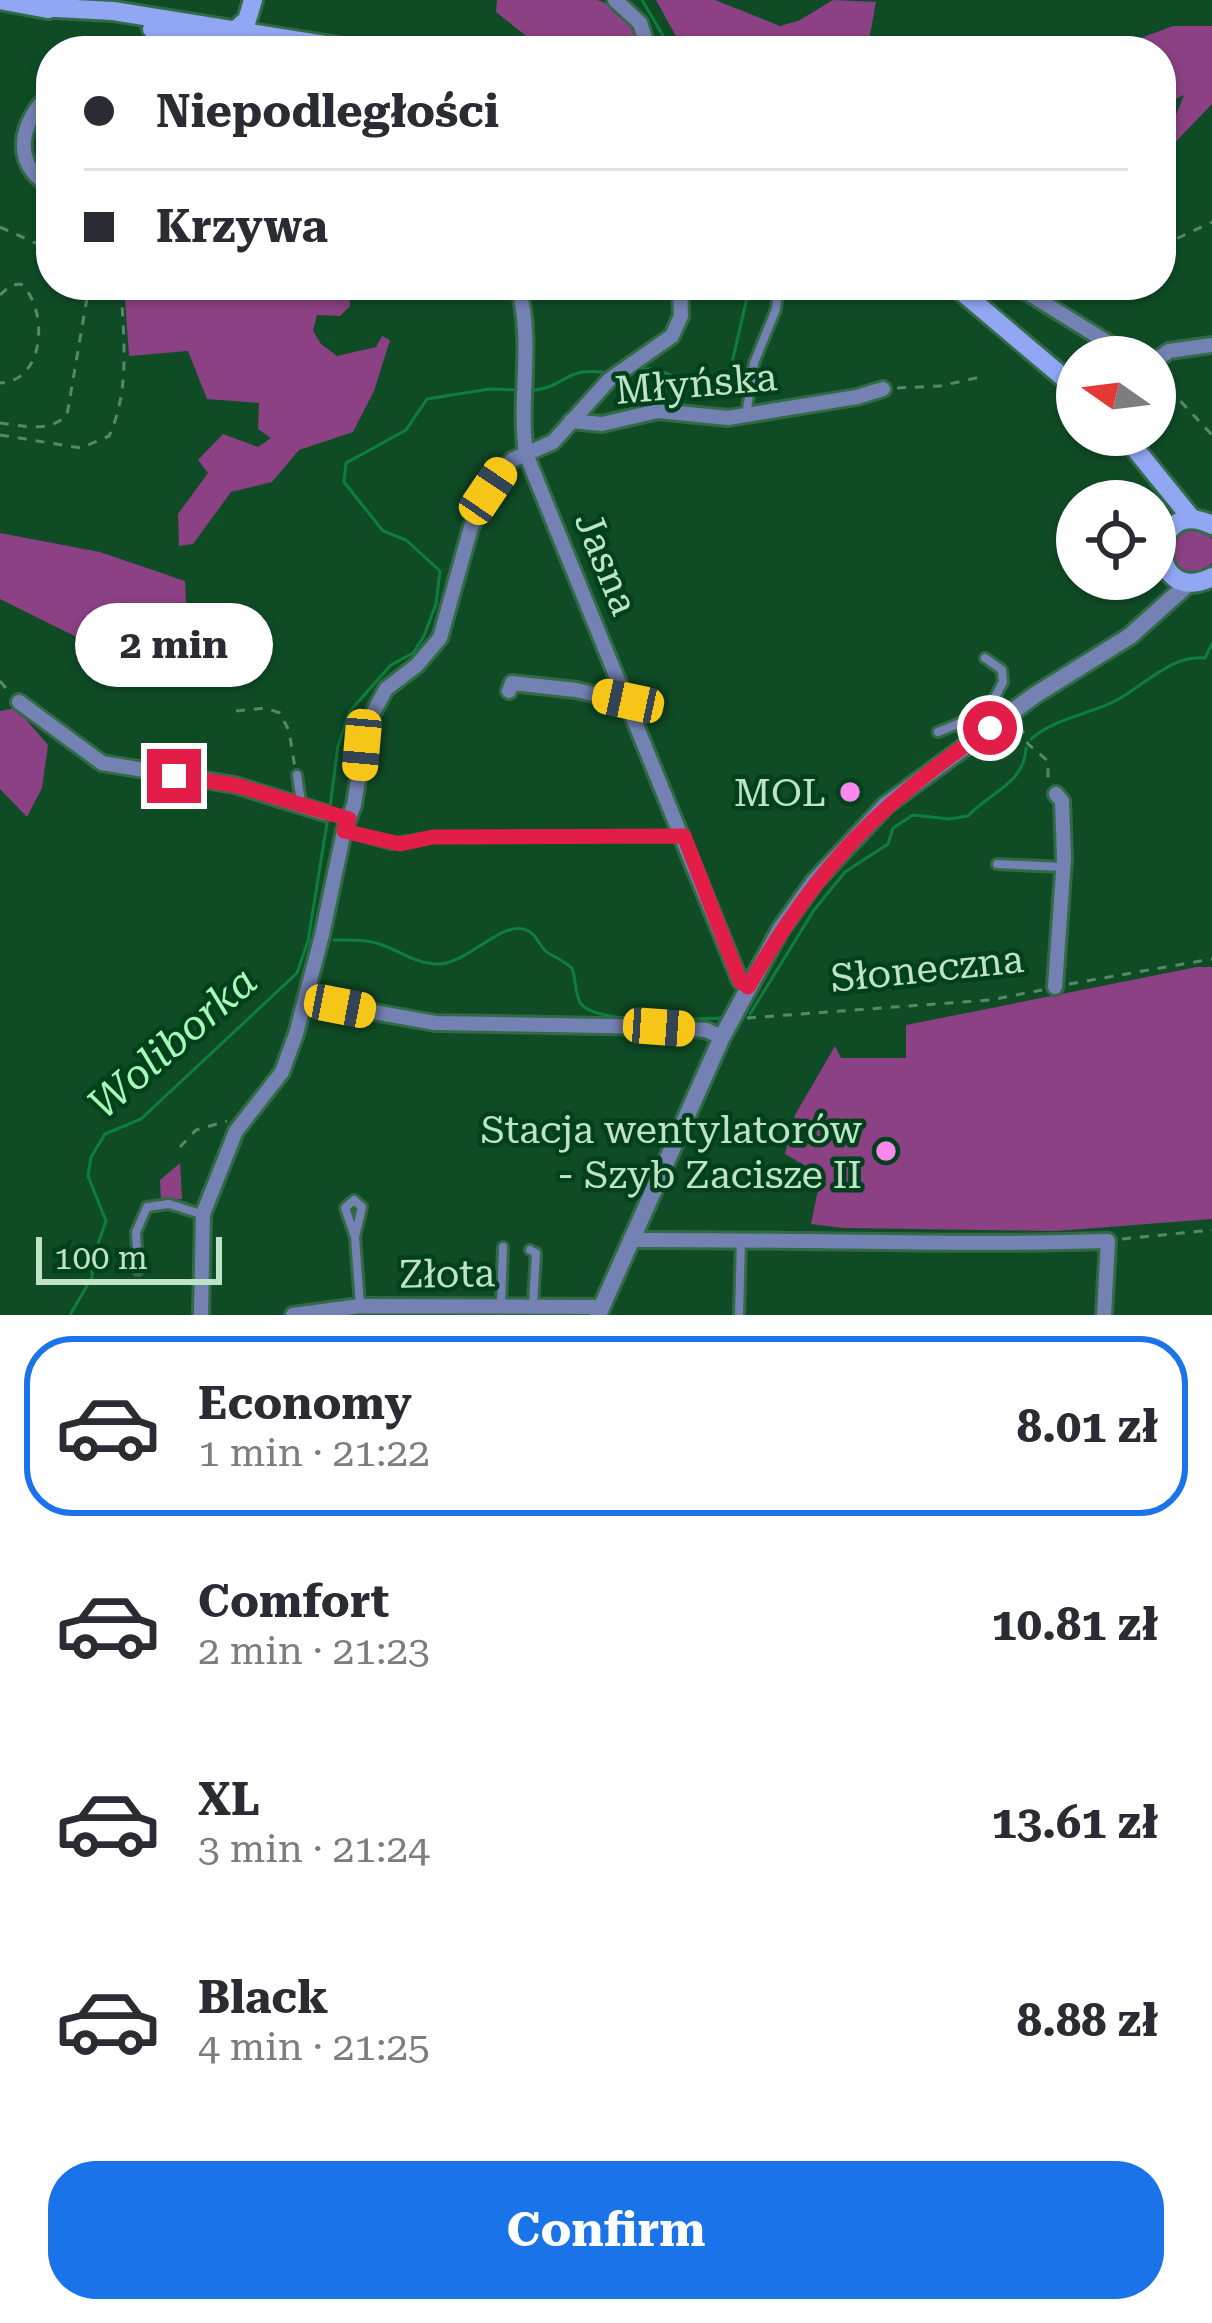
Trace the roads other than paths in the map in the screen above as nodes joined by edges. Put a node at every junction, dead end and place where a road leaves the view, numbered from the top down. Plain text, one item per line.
1 (0, 0) edge
2 (615, 0) edge
3 (237, 15) edge
4 (276, 36) edge
5 (282, 36) edge
6 (644, 36) edge
7 (36, 110) edge
8 (36, 173) edge
9 (521, 300) edge
10 (681, 300) edge
11 (777, 300) edge
12 (972, 300) edge
13 (1039, 300) edge
14 (1097, 336) edge
15 (1212, 345) edge
16 (1176, 351) edge
17 (1056, 371) edge
18 (883, 388) road end
19 (746, 416) junction
20 (572, 421) junction
21 (526, 454) junction
22 (1176, 502) edge
23 (1192, 519) junction
24 (1212, 525) edge
25 (1176, 526) edge
26 (1176, 576) edge
27 (1212, 577) edge
28 (1189, 583) junction
29 (1159, 600) edge
30 (1150, 620) junction
31 (985, 658) dead end
32 (509, 691) dead end
33 (628, 701) junction
34 (19, 702) road end
35 (988, 720) junction
36 (938, 732) dead end
37 (297, 776) road end
38 (1056, 794) road end
39 (301, 804) junction
40 (338, 819) junction
41 (684, 836) junction
42 (997, 864) dead end
43 (1063, 867) junction
44 (748, 987) junction
45 (1055, 987) road end
46 (307, 1000) junction
47 (722, 1037) junction
48 (202, 1214) junction
49 (355, 1237) dead end
50 (741, 1239) junction
51 (629, 1240) junction
52 (503, 1247) dead end
53 (530, 1250) dead end
54 (138, 1270) dead end
55 (501, 1305) junction
56 (533, 1305) junction
57 (360, 1306) junction
58 (600, 1311) edge
59 (201, 1315) edge
60 (293, 1315) edge
61 (739, 1315) edge
62 (1104, 1315) edge

1 - 3 main road
2 - 6 street
3 - 4 main road
3 - 5 main road
7 - 8 street
9 - 21 street, Jasna
10 - 20 street
11 - 19 lane
12 - 17 main road
13 - 14 street
15 - 16 street
18 - 19 street, Młyńska
19 - 20 street, Młyńska
20 - 21 street, Młyńska
21 - 33 street, Jasna
21 - 40 street, Młyńska
22 - 23 main road
23 - 24 main road
23 - 25 main road
26 - 28 main road
27 - 28 main road
28 - 30 street
29 - 30 street
30 - 35 street
31 - 35 lane
32 - 33 street
33 - 41 street, Jasna
34 - 39 street
35 - 36 lane
35 - 44 street
37 - 39 lane
38 - 43 street, Słoneczna
39 - 40 street
40 - 41 lane
40 - 46 street, Młyńska
41 - 44 street, Jasna
42 - 43 lane
43 - 45 street, Słoneczna
44 - 47 street
46 - 47 street
46 - 48 street, Młyńska
47 - 51 street
48 - 54 lane
48 - 59 street
49 - 57 lane
50 - 51 street
50 - 61 lane
50 - 62 street
51 - 58 street
52 - 55 lane
53 - 56 lane
55 - 56 street, Złota
55 - 57 street, Złota
56 - 58 street, Złota
57 - 60 street, Złota

